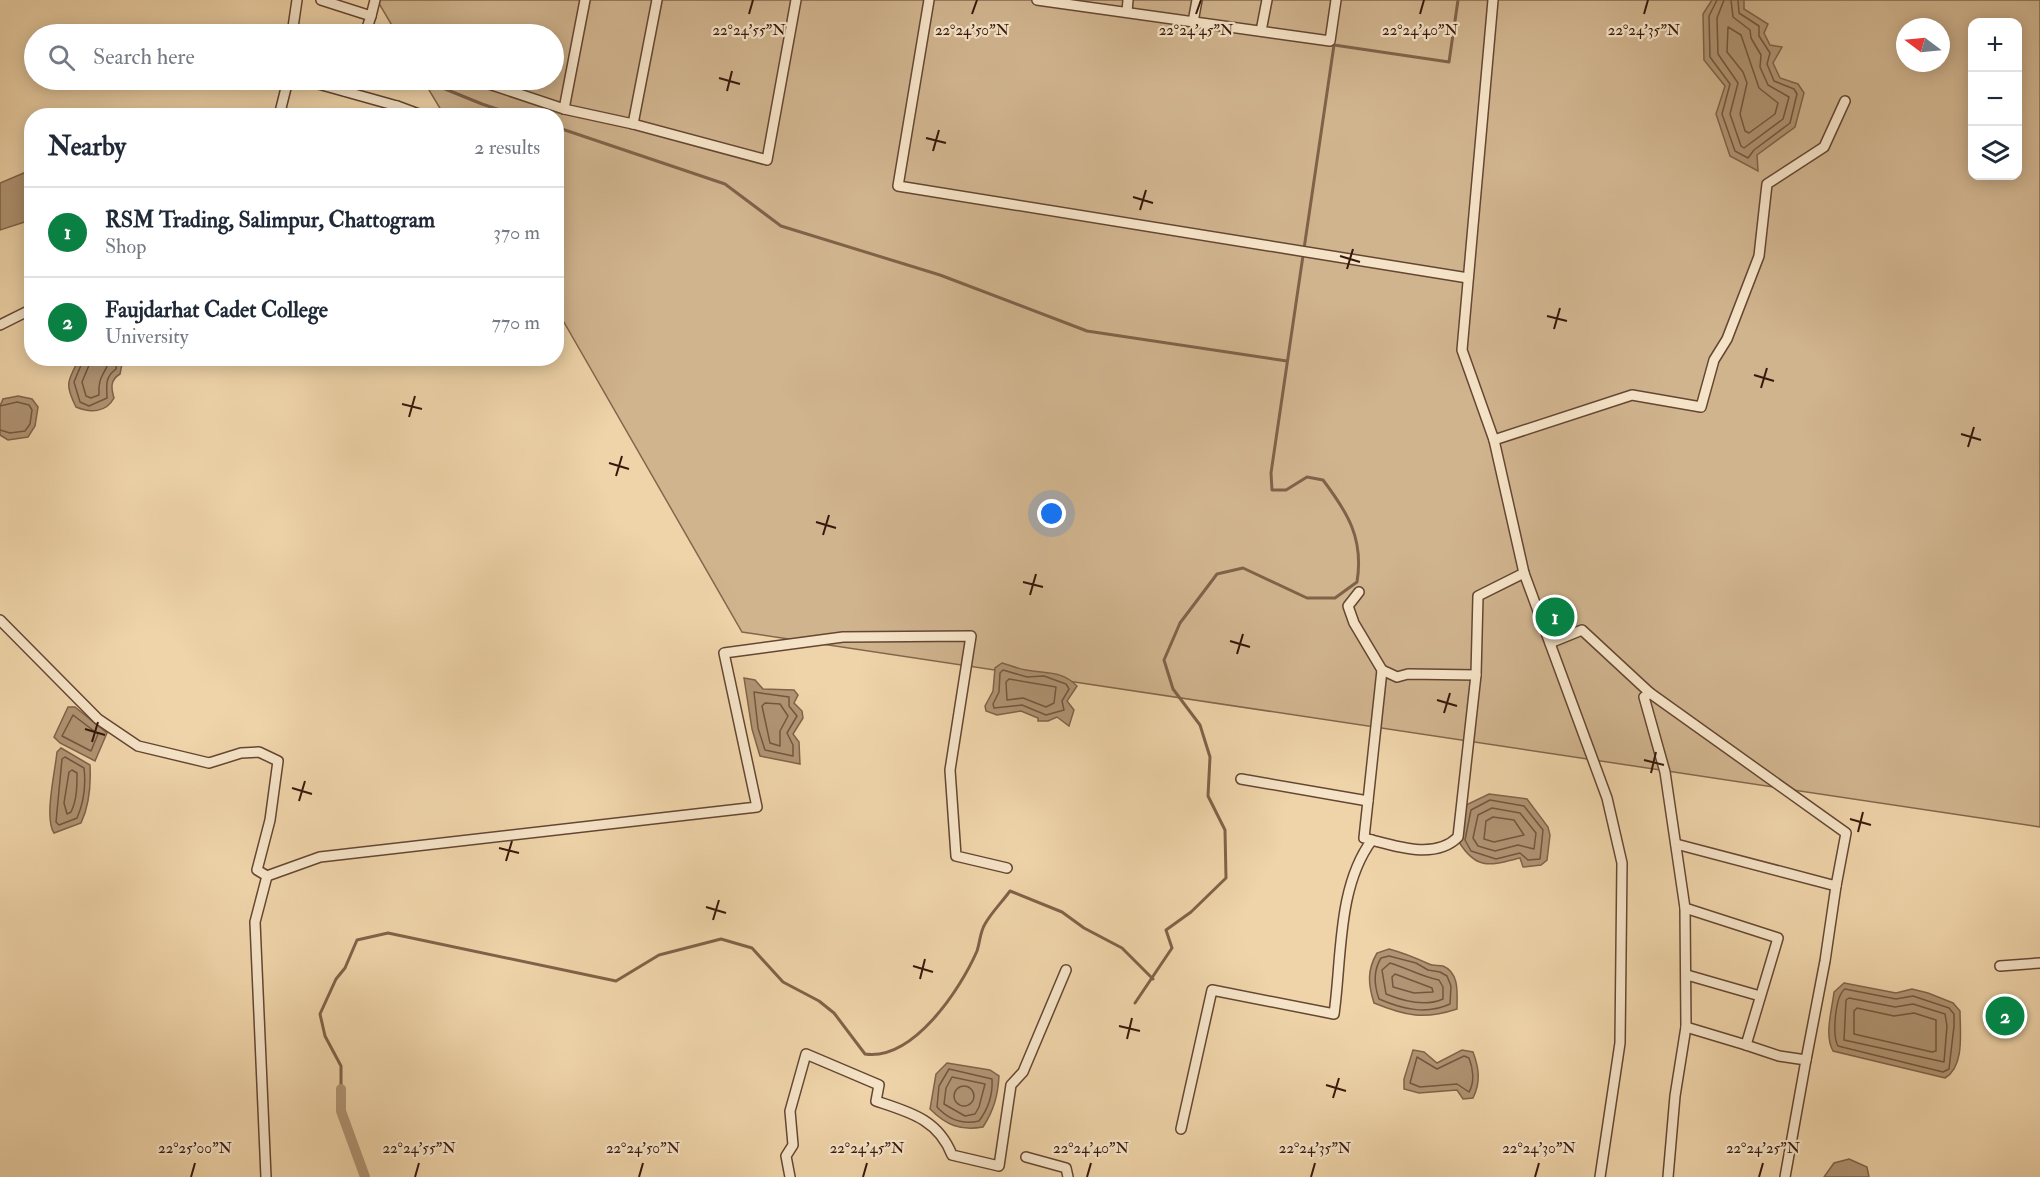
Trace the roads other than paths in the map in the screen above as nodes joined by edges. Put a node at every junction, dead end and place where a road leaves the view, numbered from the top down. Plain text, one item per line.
1 (297, 0) edge
2 (321, 0) edge
3 (375, 0) edge
4 (585, 0) edge
5 (657, 0) edge
6 (796, 0) edge
7 (929, 0) edge
8 (1037, 0) edge
9 (1128, 0) edge
10 (1197, 0) edge
11 (1267, 0) edge
12 (1336, 0) edge
13 (1493, 0) edge
14 (1126, 12) junction
15 (371, 16) junction
16 (1194, 22) junction
17 (293, 24) edge
18 (368, 24) edge
19 (1262, 31) junction
20 (286, 90) edge
21 (341, 90) edge
22 (507, 90) edge
23 (345, 91) joint
24 (1845, 100) dead end
25 (281, 108) edge
26 (388, 108) edge
27 (561, 108) edge
28 (564, 109) joint
29 (633, 124) junction
30 (1468, 278) junction
31 (24, 313) edge
32 (0, 325) edge
33 (1494, 440) junction
34 (1524, 573) junction
35 (1359, 592) dead end
36 (0, 620) edge
37 (1550, 643) junction
38 (1382, 670) junction
39 (1476, 675) junction
40 (1650, 693) junction
41 (1241, 779) dead end
42 (1368, 801) junction
43 (1372, 840) junction
44 (1676, 844) junction
45 (1007, 868) dead end
46 (267, 876) junction
47 (1836, 886) junction
48 (1685, 908) junction
49 (2040, 963) edge
50 (2000, 966) dead end
51 (1066, 970) dead end
52 (1687, 975) junction
53 (1760, 996) junction
54 (1686, 1027) junction
55 (1746, 1045) junction
56 (1806, 1060) junction
57 (1181, 1129) dead end
58 (1026, 1157) dead end
59 (266, 1177) edge
60 (789, 1177) edge
61 (1068, 1177) edge
62 (1600, 1177) edge
63 (1668, 1177) edge
64 (1785, 1177) edge

1 - 17 street
2 - 15 street
3 - 15 street
4 - 28 street
5 - 29 street
6 - 29 street
7 - 30 street
8 - 14 street
9 - 14 street
10 - 16 street
11 - 19 street
12 - 19 street
13 - 30 street
14 - 16 street
15 - 18 street
16 - 19 street
20 - 25 street
21 - 23 street
22 - 27 street
23 - 26 street
24 - 33 street
28 - 29 street
30 - 33 street
31 - 32 street
33 - 34 street
34 - 37 street
34 - 39 street
35 - 38 street
36 - 46 street
37 - 40 street
37 - 62 street
38 - 39 street
38 - 42 street
39 - 43 street
40 - 44 street
40 - 47 street
41 - 42 street
42 - 43 street
43 - 57 street
44 - 47 street
44 - 48 street
45 - 46 street
46 - 59 street
47 - 56 street
48 - 52 street
48 - 53 street
49 - 50 street
51 - 60 street
52 - 53 street
52 - 54 street
53 - 55 street
54 - 55 street
54 - 63 street
55 - 56 street
56 - 64 street
58 - 61 street

